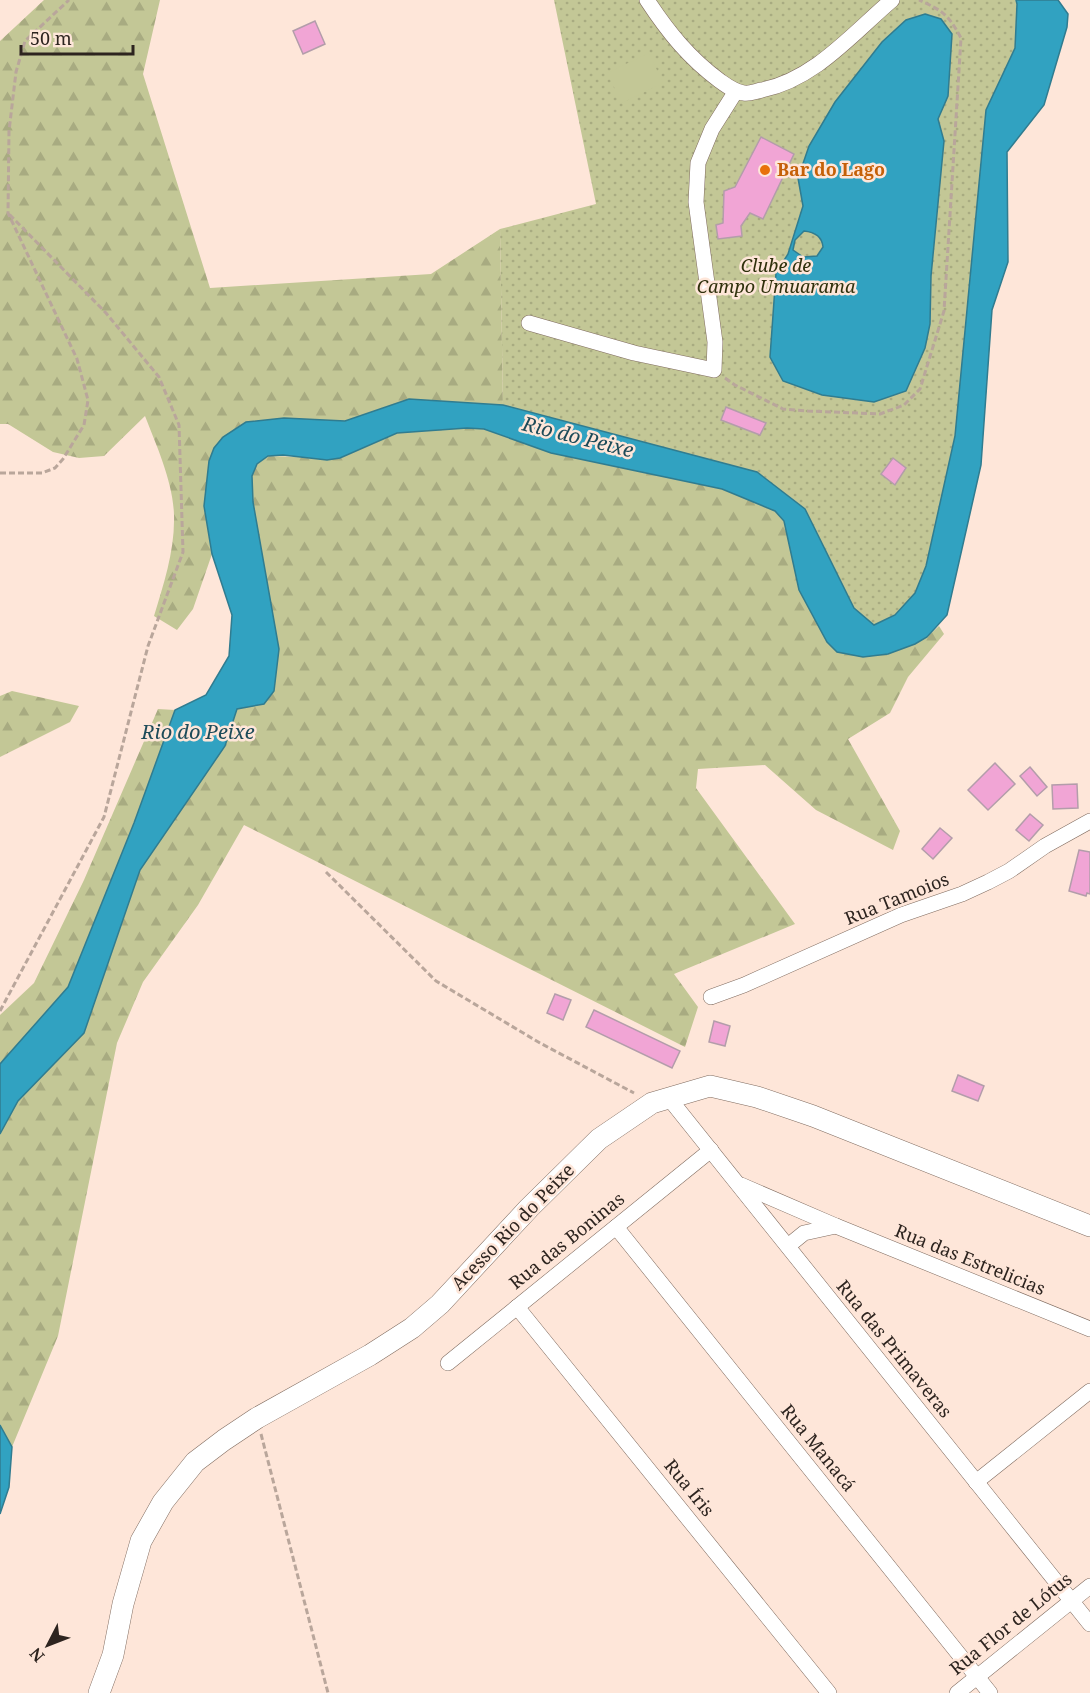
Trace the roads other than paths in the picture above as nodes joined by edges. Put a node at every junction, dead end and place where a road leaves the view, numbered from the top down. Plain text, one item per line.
1 (647, 0) edge
2 (892, 0) edge
3 (736, 92) junction
4 (529, 323) dead end
5 (1090, 821) edge
6 (711, 997) dead end
7 (660, 1100) junction
8 (711, 1150) junction
9 (737, 1183) junction
10 (836, 1226) junction
11 (1090, 1226) edge
12 (616, 1227) junction
13 (788, 1246) junction
14 (517, 1307) junction
15 (1090, 1329) edge
16 (448, 1363) dead end
17 (1090, 1391) edge
18 (976, 1482) junction
19 (1090, 1586) edge
20 (1072, 1601) junction
21 (1090, 1624) edge
22 (977, 1677) junction
23 (99, 1693) edge
24 (829, 1693) edge
25 (957, 1693) edge
26 (990, 1693) edge

1 - 3 street
2 - 3 street
3 - 4 street
5 - 6 street, Rua Tamoios
7 - 8 street, Rua das Primaveras
7 - 11 street, Acesso Rio do Peixe
7 - 23 street, Acesso Rio do Peixe
8 - 9 street, Rua das Primaveras
8 - 12 street, Rua das Boninas
9 - 10 street, Rua das Estrelicias
9 - 13 street, Rua das Primaveras
10 - 13 street
10 - 15 street, Rua das Estrelicias
12 - 14 street, Rua das Boninas
12 - 22 street, Rua Manacá
13 - 18 street, Rua das Primaveras
14 - 16 street, Rua das Boninas
14 - 24 street, Rua Íris
17 - 18 street
18 - 20 street, Rua das Primaveras
19 - 20 street, Rua Flor de Lótus
20 - 21 street, Rua das Primaveras
20 - 22 street, Rua Flor de Lótus
22 - 25 street, Rua Flor de Lótus
22 - 26 street, Rua Manacá

